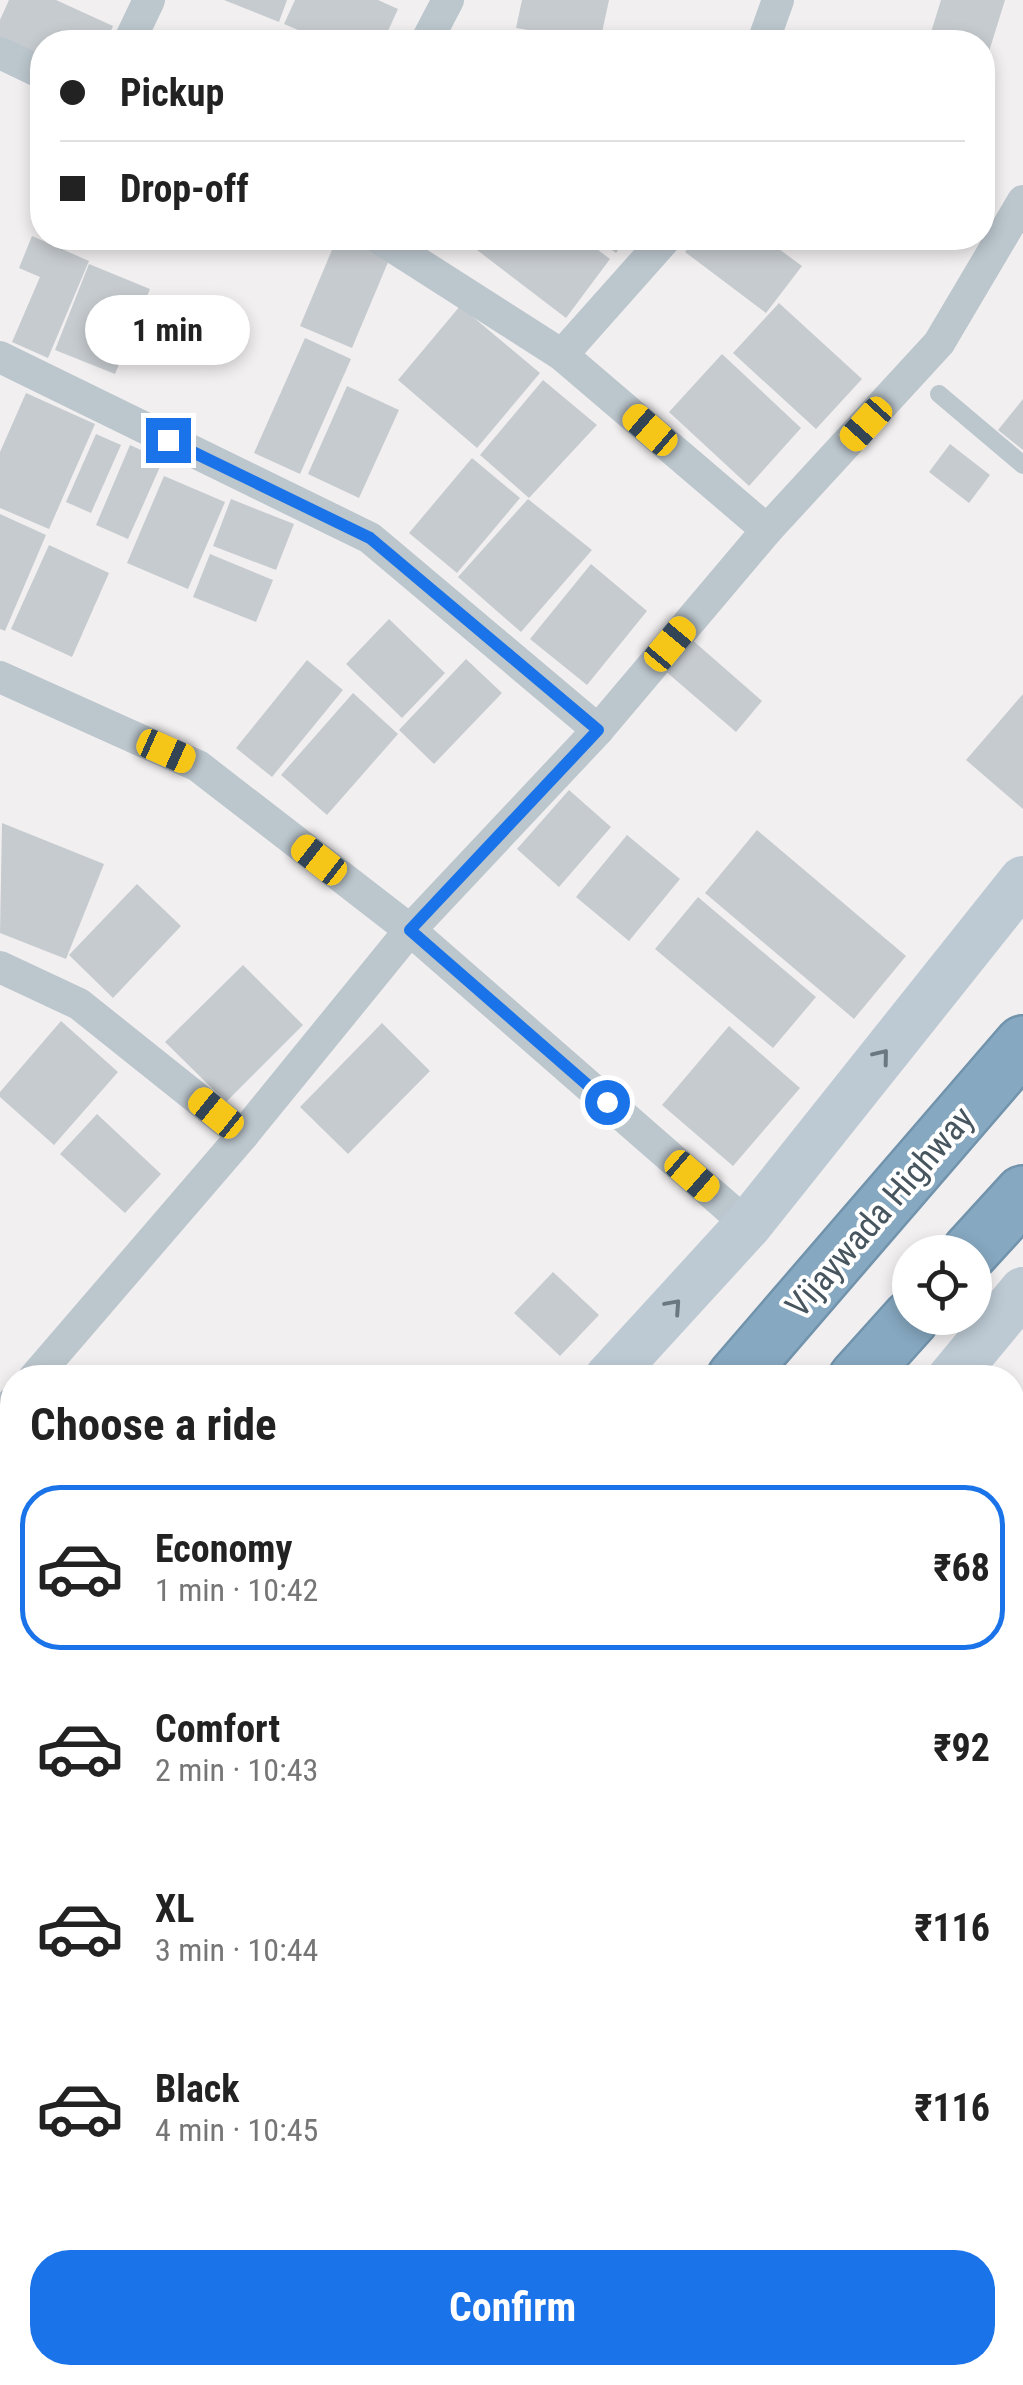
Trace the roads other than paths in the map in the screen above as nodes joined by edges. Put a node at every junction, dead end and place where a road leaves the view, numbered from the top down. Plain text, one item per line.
1 (149, 0) edge
2 (448, 0) edge
3 (778, 0) edge
4 (135, 30) edge
5 (432, 30) edge
6 (767, 30) edge
7 (0, 53) edge
8 (30, 67) edge
9 (1023, 200) edge
10 (995, 249) edge
11 (399, 250) edge
12 (655, 250) edge
13 (994, 250) edge
14 (562, 356) junction
15 (0, 357) edge
16 (939, 394) dead end
17 (1023, 465) edge
18 (767, 530) junction
19 (0, 677) edge
20 (598, 730) junction
21 (1023, 880) edge
22 (410, 930) junction
23 (0, 967) edge
24 (1023, 1044) edge
25 (243, 1135) junction
26 (1023, 1194) edge
27 (748, 1224) junction
28 (986, 1235) edge
29 (1023, 1291) edge
30 (896, 1335) edge
31 (45, 1365) edge
32 (620, 1365) edge
33 (746, 1365) edge
34 (869, 1365) edge
35 (962, 1365) edge

1 - 4 street
2 - 5 street
3 - 6 street
7 - 8 street
9 - 10 street
11 - 14 street
12 - 14 street
13 - 18 street
14 - 18 street
15 - 20 street
16 - 17 lane
18 - 20 street
19 - 22 street
20 - 22 street
27 -> 21 street
22 - 25 street
22 - 27 street
23 - 25 street
24 - 33 highway, Vijaywada Highway
25 - 31 street
26 - 28 highway
32 -> 27 street
29 - 35 street
30 - 34 highway

